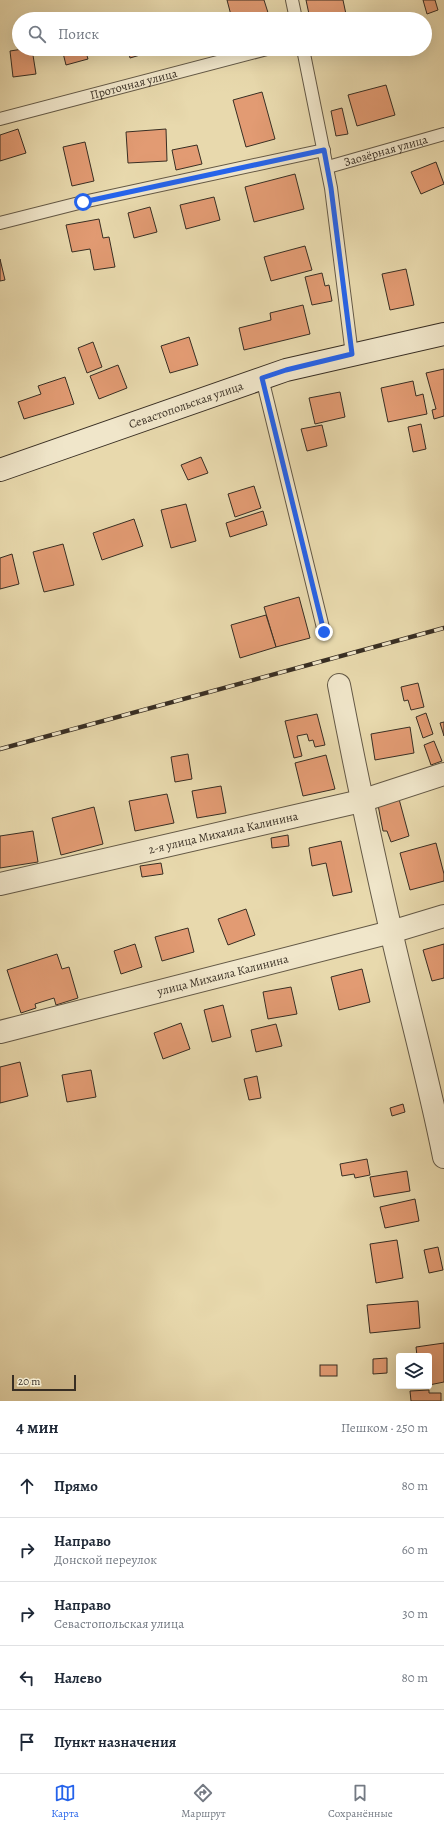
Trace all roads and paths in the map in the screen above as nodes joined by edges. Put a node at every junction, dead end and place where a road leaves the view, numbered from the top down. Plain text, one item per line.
1 (292, 0) edge
2 (295, 12) edge
3 (240, 56) edge
4 (304, 56) edge
5 (0, 119) edge
6 (444, 134) edge
7 (324, 150) junction
8 (328, 167) junction
9 (0, 223) edge
10 (444, 334) edge
11 (352, 354) junction
12 (262, 378) junction
13 (0, 470) edge
14 (324, 632) dead end
15 (339, 685) dead end
16 (444, 774) edge
17 (361, 801) junction
18 (0, 884) edge
19 (444, 916) edge
20 (391, 932) junction
21 (0, 1032) edge
22 (437, 1088) edge
23 (444, 1157) edge

1 - 2 lane
3 - 5 lane, Проточная улица
4 - 7 lane
6 - 8 lane, Заозёрная улица
7 - 8 lane
7 - 9 lane
8 - 11 lane
10 - 11 street, Севастопольская улица
11 - 12 street, Севастопольская улица
12 - 13 street, Севастопольская улица
12 - 14 lane
15 - 17 street
16 - 17 street, 2-я улица Михаила Калинина
17 - 18 street, 2-я улица Михаила Калинина
17 - 20 street
19 - 20 street, улица Михаила Калинина
20 - 21 street, улица Михаила Калинина
20 - 22 street
22 - 23 street

